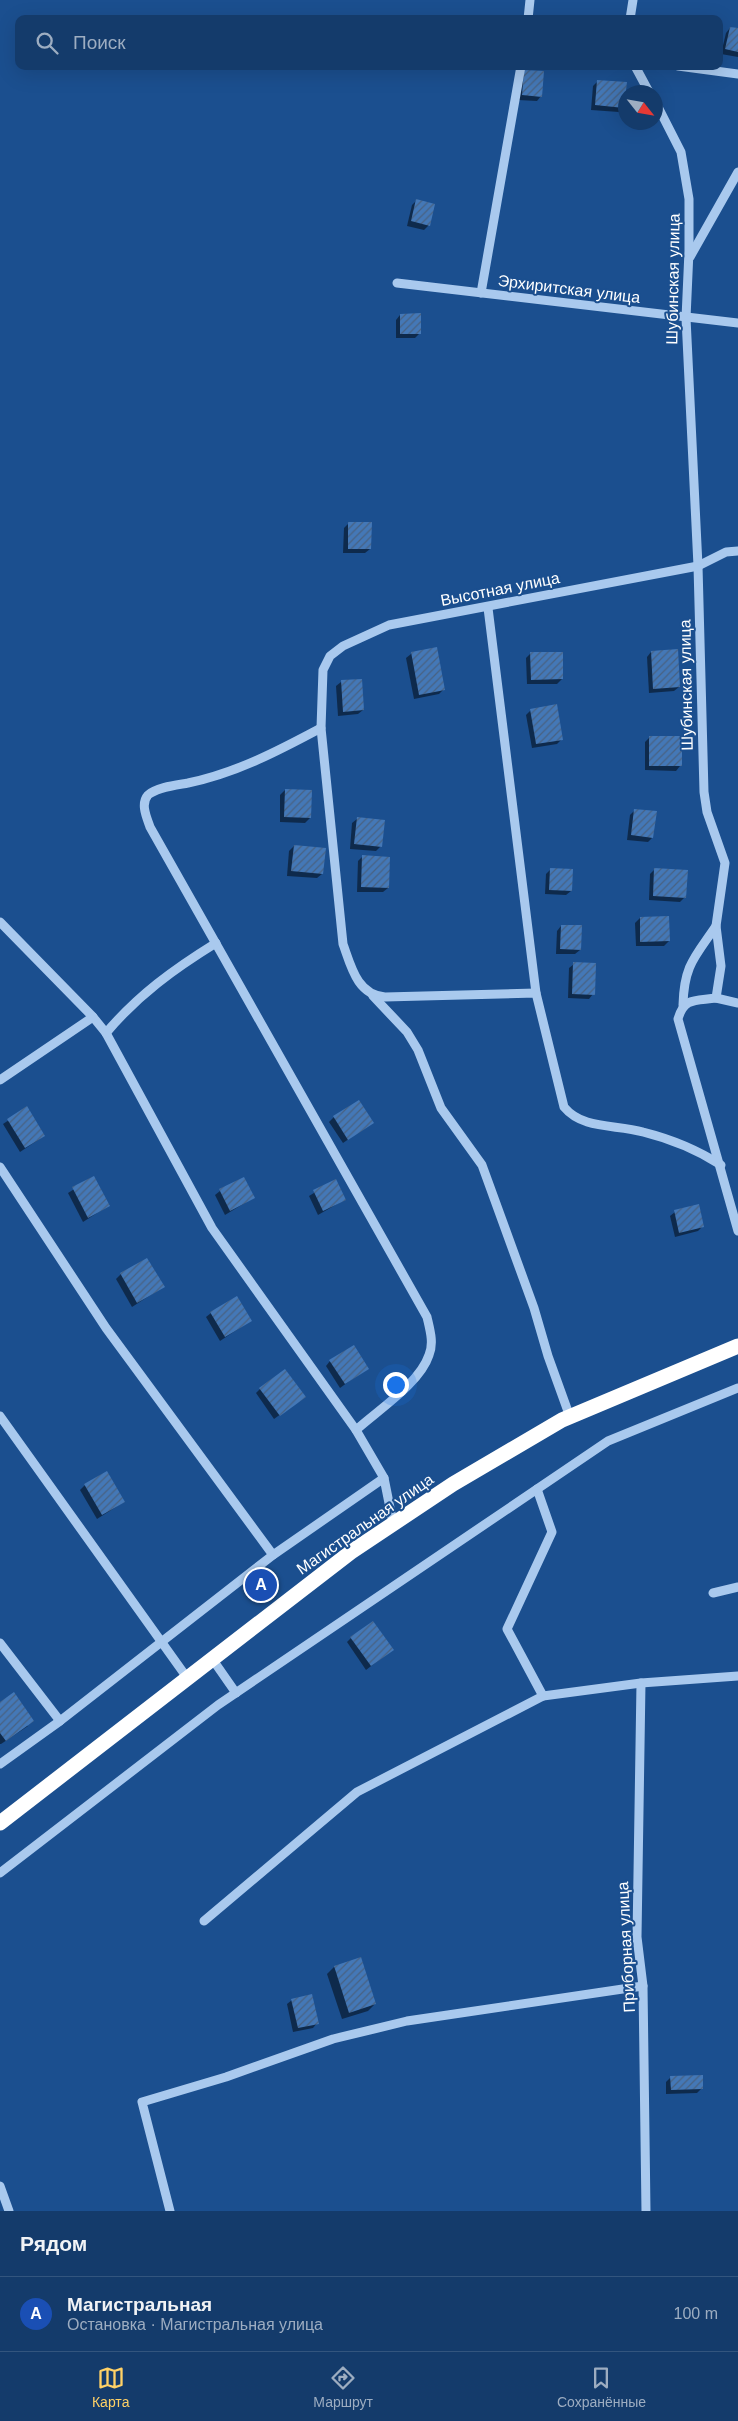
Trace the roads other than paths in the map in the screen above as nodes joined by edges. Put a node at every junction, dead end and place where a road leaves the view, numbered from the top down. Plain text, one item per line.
1 (530, 0) edge
2 (633, 0) edge
3 (528, 15) edge
4 (631, 15) edge
5 (520, 70) edge
6 (638, 70) edge
7 (708, 70) edge
8 (738, 74) edge
9 (646, 85) edge
10 (663, 117) edge
11 (738, 172) edge
12 (689, 258) junction
13 (397, 283) dead end
14 (481, 293) junction
15 (686, 318) junction
16 (738, 323) edge
17 (738, 550) edge
18 (698, 566) junction
19 (488, 608) junction
20 (321, 728) junction
21 (0, 922) edge
22 (716, 926) junction
23 (216, 943) junction
24 (536, 993) junction
25 (373, 996) junction
26 (716, 998) junction
27 (738, 1003) edge
28 (683, 1005) junction
29 (94, 1017) junction
30 (106, 1033) junction
31 (0, 1080) edge
32 (721, 1165) junction
33 (0, 1167) edge
34 (738, 1231) edge
35 (738, 1346) edge
36 (738, 1388) edge
37 (0, 1416) edge
38 (570, 1417) junction
39 (356, 1430) junction
40 (384, 1478) junction
41 (537, 1489) junction
42 (392, 1523) junction
43 (273, 1555) junction
44 (738, 1587) edge
45 (713, 1592) dead end
46 (161, 1641) junction
47 (0, 1643) edge
48 (213, 1660) junction
49 (738, 1676) edge
50 (188, 1679) junction
51 (641, 1683) junction
52 (236, 1693) junction
53 (543, 1696) junction
54 (60, 1721) junction
55 (0, 1764) edge
56 (0, 1823) edge
57 (0, 1873) edge
58 (204, 1921) dead end
59 (644, 1986) junction
60 (0, 2186) edge
61 (9, 2211) edge
62 (170, 2211) edge
63 (646, 2211) edge

1 - 3 street
2 - 4 street
5 - 14 street
6 - 9 street
7 - 8 street
10 - 12 street, Шубинская улица
11 - 12 street
12 - 15 street, Шубинская улица
13 - 14 street, Эрхиритская улица
14 - 15 street, Эрхиритская улица
15 - 16 street, Эрхиритская улица
15 - 18 street, Шубинская улица
17 - 18 street, Высотная улица
18 - 19 street, Высотная улица
18 - 22 street, Шубинская улица
19 - 20 street, Высотная улица
19 - 24 street
20 - 23 street
20 - 25 street
21 - 29 street
22 - 26 street, Шубинская улица
22 - 28 street
23 - 30 street
23 - 39 street
24 - 25 street
24 - 32 street
25 - 38 street
26 - 27 street
26 - 28 street
28 - 32 street
29 - 30 street
29 - 31 street
30 - 39 street
32 - 34 street
33 - 43 street
35 - 38 highway, Магистральная улица
36 - 41 street
37 - 46 street
38 - 42 highway, Магистральная улица
39 - 40 street
40 - 42 street
40 - 43 street
41 - 52 street
41 - 53 street
42 - 48 highway, Магистральная улица
43 - 46 street
44 - 45 street
46 - 50 street
46 - 54 street
47 - 54 street
48 - 50 highway, Магистральная улица
48 - 52 street
49 - 51 street
50 - 56 highway, Магистральная улица
51 - 53 street
51 - 59 street, Приборная улица
52 - 57 street
53 - 58 street
54 - 55 street
59 - 62 street
59 - 63 street, Приборная улица
60 - 61 street

